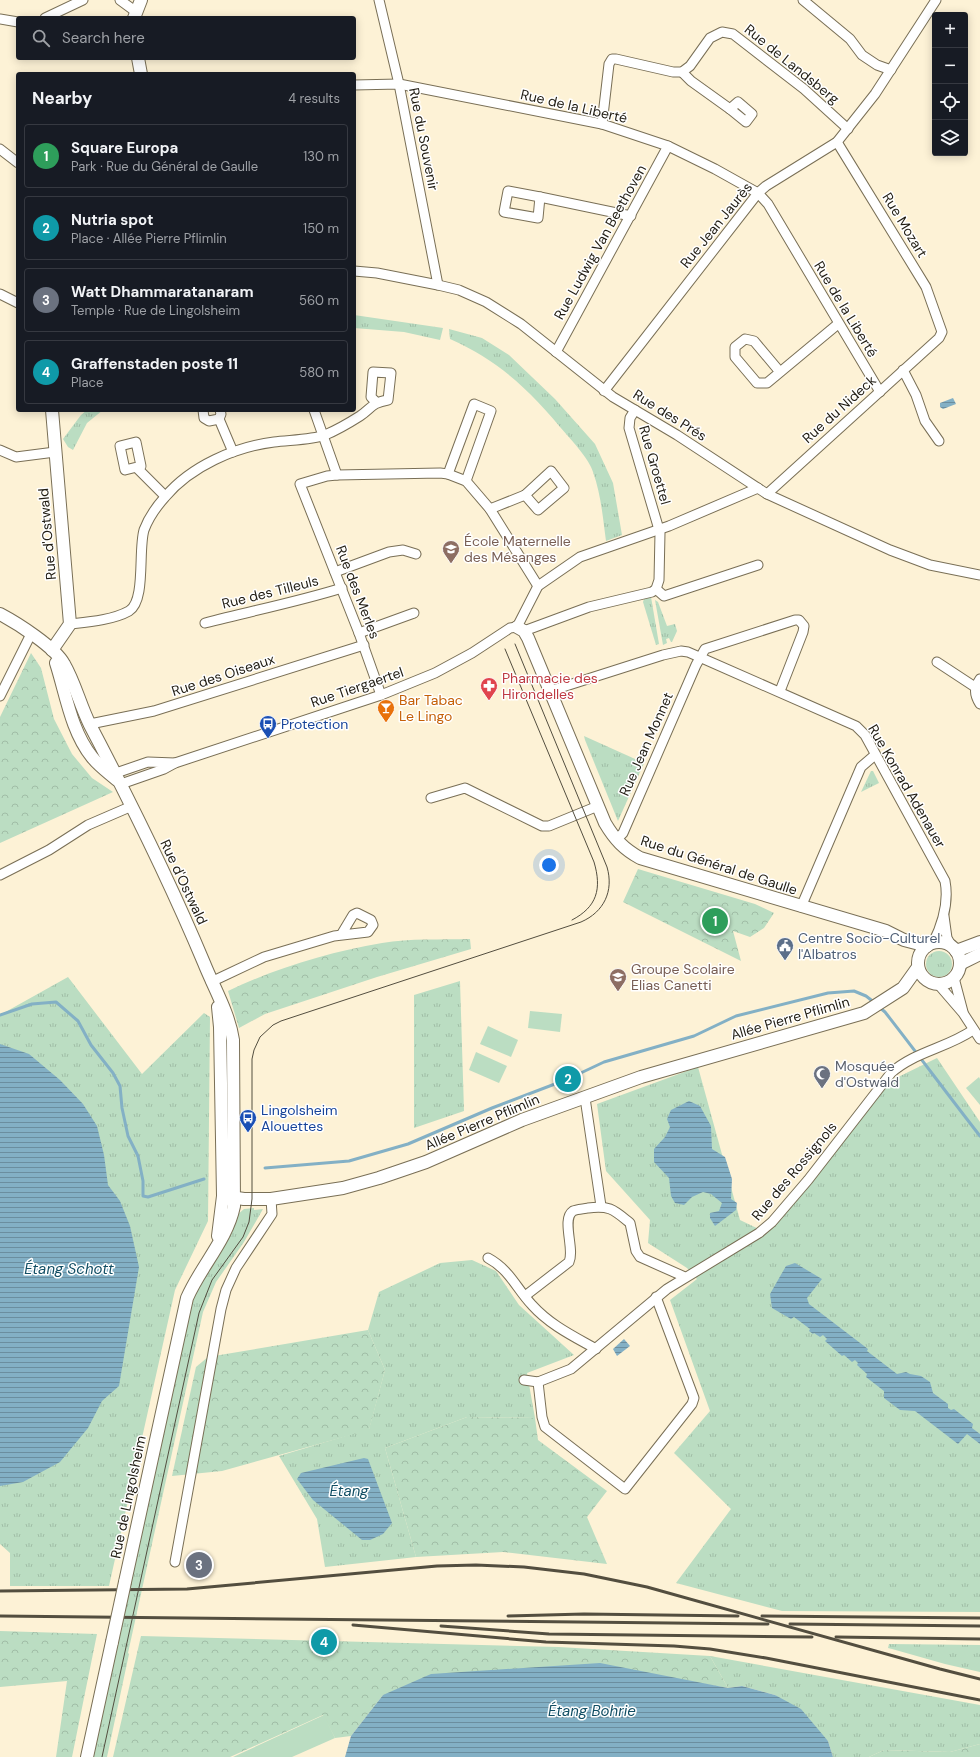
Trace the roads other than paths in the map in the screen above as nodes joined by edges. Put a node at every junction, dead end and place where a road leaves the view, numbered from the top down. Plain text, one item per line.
1 (83, 0) edge
2 (120, 0) edge
3 (141, 0) edge
4 (379, 0) edge
5 (803, 0) edge
6 (936, 0) edge
7 (135, 15) edge
8 (49, 16) edge
9 (0, 19) edge
10 (16, 22) edge
11 (138, 60) edge
12 (891, 70) junction
13 (141, 72) edge
14 (682, 72) junction
15 (399, 84) junction
16 (356, 85) edge
17 (730, 109) dead end
18 (602, 124) junction
19 (848, 129) junction
20 (837, 142) junction
21 (668, 146) junction
22 (0, 150) edge
23 (16, 162) edge
24 (758, 193) junction
25 (540, 197) dead end
26 (631, 216) junction
27 (356, 271) edge
28 (438, 285) junction
29 (0, 294) edge
30 (16, 302) edge
31 (838, 324) junction
32 (940, 326) joint
33 (556, 352) junction
34 (903, 370) junction
35 (780, 372) junction
36 (604, 391) junction
37 (880, 392) junction
38 (376, 402) dead end
39 (635, 410) junction
40 (52, 412) edge
41 (202, 412) edge
42 (315, 412) edge
43 (220, 414) edge
44 (323, 436) junction
45 (939, 442) dead end
46 (0, 450) edge
47 (55, 452) junction
48 (233, 452) junction
49 (137, 468) dead end
50 (448, 474) junction
51 (337, 475) junction
52 (466, 481) junction
53 (758, 488) junction
54 (767, 494) junction
55 (525, 495) dead end
56 (165, 496) junction
57 (490, 509) junction
58 (658, 529) junction
59 (413, 555) dead end
60 (758, 565) dead end
61 (335, 572) junction
62 (980, 575) edge
63 (538, 586) junction
64 (342, 588) junction
65 (656, 589) junction
66 (414, 612) dead end
67 (0, 614) edge
68 (205, 623) dead end
69 (70, 624) junction
70 (520, 629) junction
71 (359, 633) junction
72 (31, 634) junction
73 (364, 645) junction
74 (52, 650) junction
75 (700, 657) junction
76 (937, 662) dead end
77 (977, 683) edge
78 (550, 691) junction
79 (780, 691) junction
80 (381, 695) junction
81 (0, 696) edge
82 (980, 704) edge
83 (90, 724) junction
84 (875, 755) junction
85 (119, 778) junction
86 (431, 798) dead end
87 (132, 806) junction
88 (598, 806) junction
89 (616, 840) junction
90 (0, 875) edge
91 (801, 907) junction
92 (944, 916) junction
93 (342, 935) dead end
94 (904, 940) junction
95 (980, 942) edge
96 (930, 945) junction
97 (954, 950) junction
98 (980, 954) edge
99 (918, 963) junction
100 (960, 964) junction
101 (954, 978) junction
102 (211, 982) junction
103 (934, 983) junction
104 (903, 988) junction
105 (963, 1013) junction
106 (973, 1030) junction
107 (980, 1039) edge
108 (585, 1098) junction
109 (229, 1197) junction
110 (271, 1199) junction
111 (601, 1206) junction
112 (488, 1258) dead end
113 (685, 1277) junction
114 (525, 1296) junction
115 (656, 1297) junction
116 (596, 1348) junction
117 (524, 1380) dead end
118 (538, 1382) junction
119 (175, 1562) dead end
120 (87, 1757) edge

1 - 8 street
2 - 7 street
3 - 7 main road
4 - 15 street, Rue du Souvenir
5 - 12 street
6 - 12 street, Rue Jean Jaurès
9 - 10 street
11 - 13 main road
12 - 19 street, Rue Jean Jaurès
14 - 17 street
14 - 18 street
14 - 19 street, Rue de Landsberg
15 - 16 street, Rue de la Liberté
15 - 18 street, Rue de la Liberté
15 - 28 street, Rue du Souvenir
18 - 21 street, Rue de la Liberté
19 - 20 street, Rue Jean Jaurès
20 - 24 street, Rue Jean Jaurès
20 - 32 street, Rue Mozart
21 - 24 street, Rue de la Liberté
21 - 26 street, Rue Ludwig Van Beethoven
22 - 23 street
24 - 31 street, Rue de la Liberté
24 - 36 street, Rue Jean Jaurès
25 - 26 street
26 - 33 street, Rue Ludwig Van Beethoven
27 - 28 street, Rue des Prés
28 - 33 street, Rue des Prés
29 - 30 street
31 - 35 street
31 - 37 street, Rue de la Liberté
32 - 34 street, Rue du Nideck
33 - 36 street, Rue des Prés
34 - 37 street, Rue du Nideck
34 - 45 street
35 - 35 street
36 - 39 street, Rue des Prés
37 - 54 street, Rue du Nideck
38 - 44 street
39 - 53 street, Rue des Prés
39 - 58 street, Rue Groettel
40 - 47 main road, Rue d'Ostwald
41 - 43 street
42 - 44 street
43 - 48 street
44 - 48 street
44 - 51 street
46 - 47 street
47 - 69 main road, Rue d'Ostwald
48 - 56 street
49 - 56 street
50 - 51 street
50 - 52 street
50 - 52 street
51 - 61 street, Rue des Merles
52 - 57 street
53 - 54 street, Rue des Prés
53 - 58 street
54 - 62 street, Rue des Prés
55 - 57 street
56 - 69 street
57 - 63 street
58 - 63 street
58 - 65 street
59 - 61 street
60 - 65 street
61 - 64 street, Rue des Merles
63 - 70 street
64 - 68 street, Rue des Tilleuls
64 - 71 street, Rue des Merles
65 - 70 street, Rue Tiergaertel
66 - 71 street
67 - 72 main road
69 - 74 main road
70 - 78 main road, Rue du Général de Gaulle
70 - 80 street, Rue Tiergaertel
71 - 73 street, Rue des Merles
72 - 74 main road
72 - 81 street
73 - 80 street, Rue des Merles
73 - 83 street, Rue des Oiseaux
74 - 83 main road, Rue d'Ostwald
74 - 85 main road, Rue d'Ostwald
75 - 78 street, Rue Konrad Adenauer
75 - 79 street, Rue Konrad Adenauer
75 - 79 street
75 - 89 street, Rue Jean Monnet
76 - 77 street
77 - 82 street
78 - 88 main road, Rue du Général de Gaulle
79 - 84 street, Rue Konrad Adenauer
80 - 85 street, Rue Tiergaertel
83 - 85 main road, Rue d'Ostwald
84 - 91 street
84 - 92 street, Rue Konrad Adenauer
85 - 87 main road, Rue d'Ostwald
86 - 88 street
87 - 90 street
87 - 102 main road, Rue d'Ostwald
88 - 89 main road, Rue du Général de Gaulle
89 - 91 main road, Rue du Général de Gaulle
91 - 94 main road, Rue du Général de Gaulle
92 - 96 street, Rue Konrad Adenauer
92 - 97 street, Rue Konrad Adenauer
93 - 102 street
94 - 96 main road, Rue du Général de Gaulle
94 - 99 main road, Rue du Général de Gaulle
95 - 97 main road
96 - 97 main road
96 - 99 main road
97 - 100 main road
98 - 100 main road
99 - 103 main road
99 - 104 main road, Allée Pierre Pflimlin
100 - 101 main road
101 - 103 main road
101 - 105 street
102 - 109 main road, Rue d'Ostwald
103 - 104 main road, Allée Pierre Pflimlin
103 - 105 street
104 - 108 main road, Allée Pierre Pflimlin
105 - 106 street
106 - 107 street
106 - 113 street, Rue des Rossignols
108 - 110 main road, Allée Pierre Pflimlin
108 - 111 street
109 - 110 main road, Allée Pierre Pflimlin
109 - 120 main road, Rue de Lingolsheim, bridge
110 - 119 street
111 - 113 street
111 - 114 street
112 - 114 street
113 - 115 street, Rue des Rossignols
114 - 116 street
115 - 116 street, Rue des Rossignols
115 - 118 street
116 - 118 street, Rue des Rossignols
117 - 118 street, Rue des Rossignols

